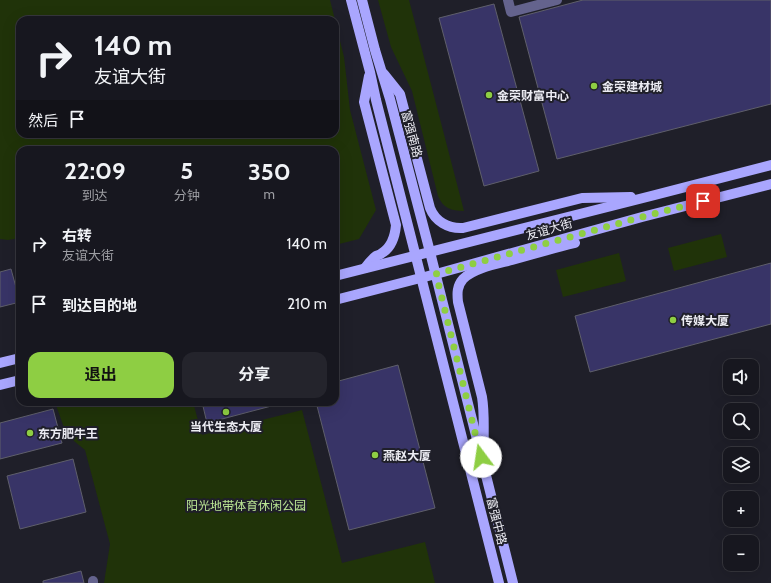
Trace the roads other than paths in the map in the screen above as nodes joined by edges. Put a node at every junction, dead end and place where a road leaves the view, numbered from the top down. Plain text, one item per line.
1 (350, 0) edge
2 (362, 0) edge
3 (508, 0) edge
4 (557, 0) edge
5 (380, 70) junction
6 (370, 72) junction
7 (771, 165) edge
8 (771, 184) edge
9 (651, 196) junction
10 (642, 217) junction
11 (430, 252) junction
12 (416, 255) junction
13 (364, 269) junction
14 (436, 274) junction
15 (339, 275) edge
16 (421, 278) junction
17 (339, 299) edge
18 (16, 359) edge
19 (0, 363) edge
20 (16, 381) edge
21 (0, 385) edge
22 (485, 472) junction
23 (499, 583) edge
24 (513, 583) edge

1 - 6 main road
2 - 5 main road, 富强南路
3 - 4 lane
5 - 9 main road
5 - 11 main road, 富强南路
6 - 12 main road
6 - 13 main road
7 - 9 main road, 友谊大街
8 - 10 main road, 友谊大街
9 - 11 main road, 友谊大街
10 - 14 main road, 友谊大街
10 - 22 main road
11 - 12 main road, 友谊大街
11 - 14 main road, 富强南路
12 - 13 main road, 友谊大街
12 - 16 main road, 富强中路
13 - 15 main road, 友谊大街
14 - 16 main road, 友谊大街
14 - 22 main road, 富强中路
16 - 17 main road, 友谊大街
16 - 23 main road, 富强中路
18 - 19 main road
20 - 21 main road
22 - 24 main road, 富强中路

